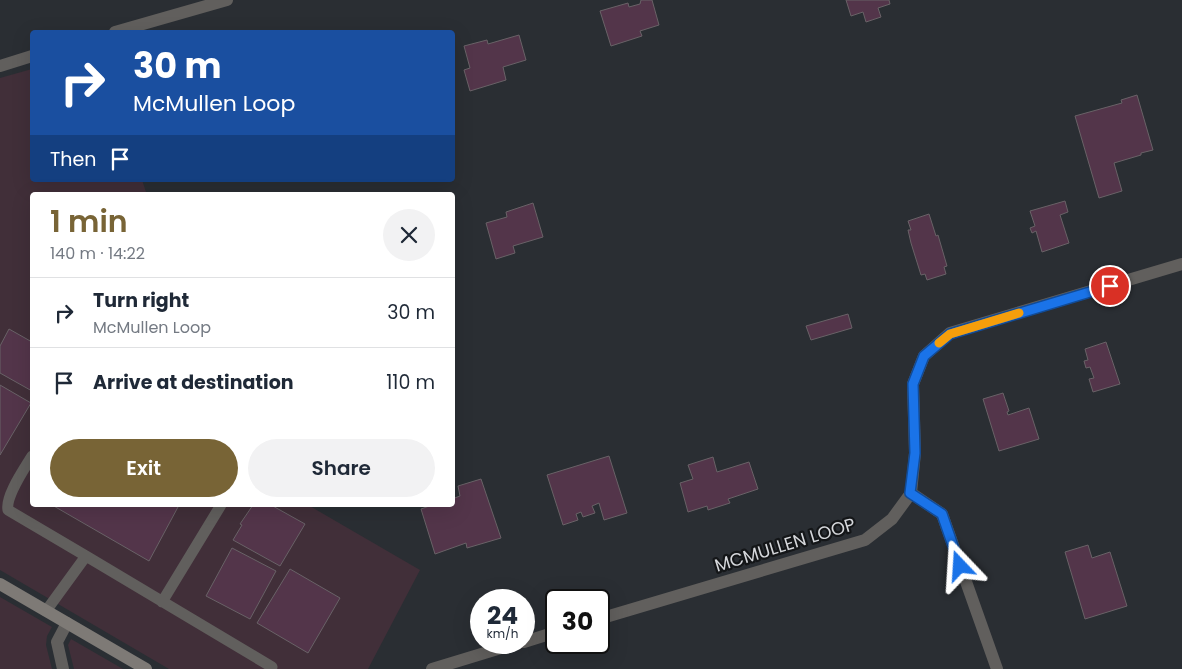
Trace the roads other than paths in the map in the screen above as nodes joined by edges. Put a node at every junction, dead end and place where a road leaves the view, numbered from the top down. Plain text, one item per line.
1 (227, 0) edge
2 (122, 30) edge
3 (30, 57) edge
4 (0, 66) edge
5 (1182, 264) edge
6 (30, 459) edge
7 (910, 493) junction
8 (220, 507) edge
9 (86, 556) junction
10 (0, 584) edge
11 (162, 602) junction
12 (46, 611) junction
13 (610, 616) edge
14 (67, 623) junction
15 (482, 654) edge
16 (272, 667) dead end
17 (63, 669) edge
18 (146, 669) edge
19 (432, 669) edge
20 (997, 669) edge

1 - 2 street
3 - 4 street
5 - 7 street, MCMULLEN LOOP
6 - 9 lane
7 - 13 street, MCMULLEN LOOP
7 - 20 street
8 - 11 lane
9 - 11 lane
9 - 12 lane
10 - 12 main road
11 - 16 lane
12 - 14 main road
14 - 17 street
14 - 18 main road
15 - 19 street

